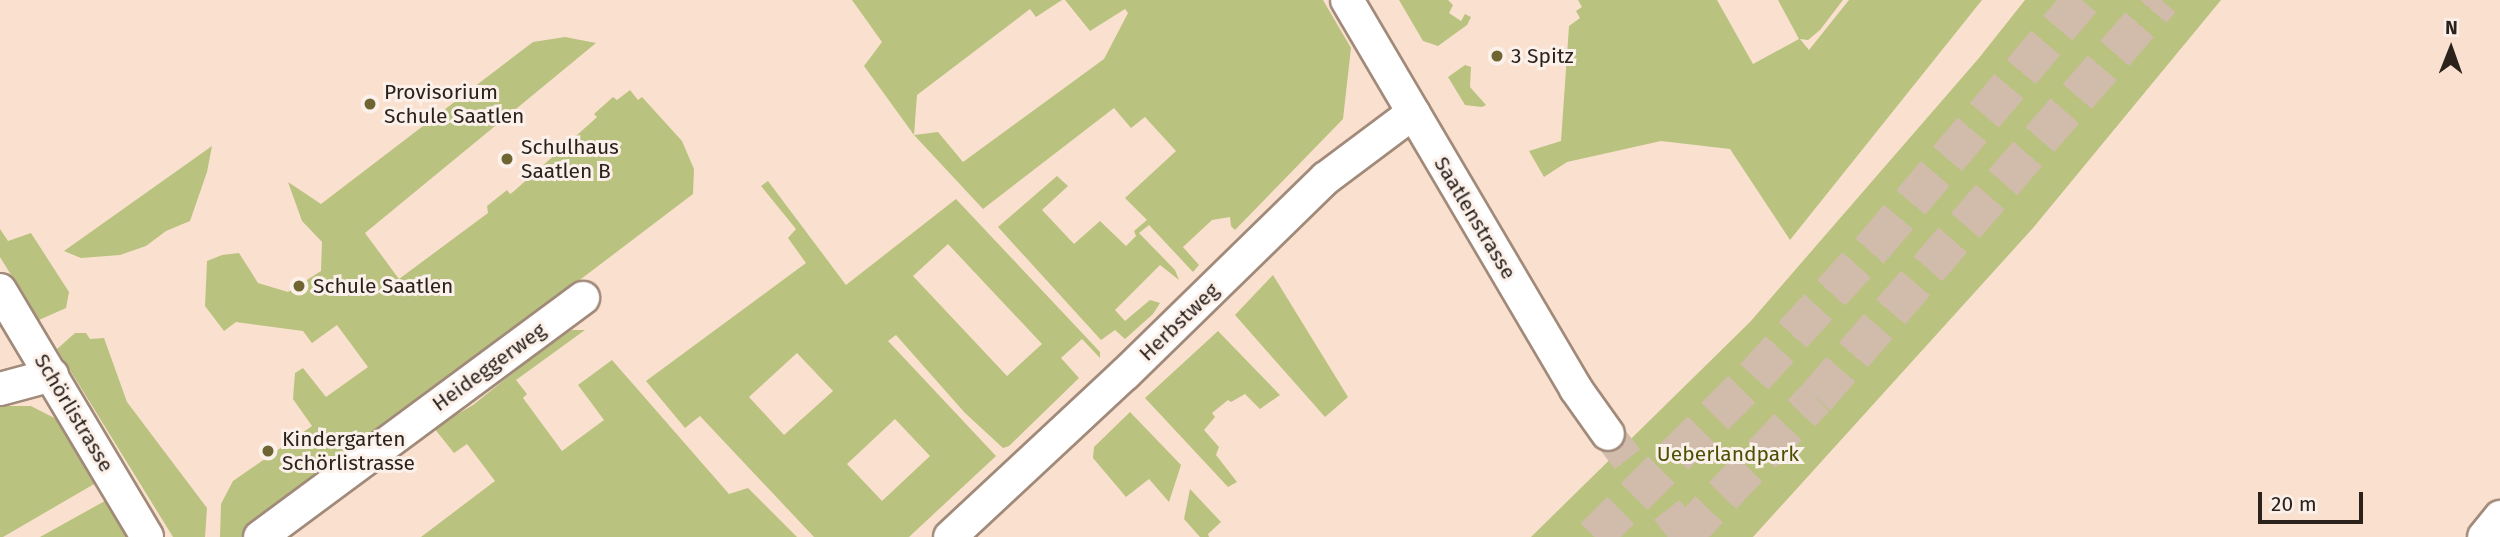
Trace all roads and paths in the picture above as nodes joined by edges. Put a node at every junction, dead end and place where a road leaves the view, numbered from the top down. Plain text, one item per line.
1 (1347, 0) edge
2 (1413, 113) junction
3 (0, 290) edge
4 (583, 298) dead end
5 (52, 374) junction
6 (0, 389) edge
7 (1608, 434) tunnel mouth
8 (2500, 517) edge
9 (147, 537) edge
10 (260, 537) edge
11 (950, 537) edge
12 (2484, 537) edge

1 - 2 street, Saatlenstrasse
2 - 7 street, Saatlenstrasse
2 - 11 street, Herbstweg
3 - 5 street, Schörlistrasse
4 - 10 street, Heideggerweg
5 - 6 street
5 - 9 street, Schörlistrasse
8 - 12 street

